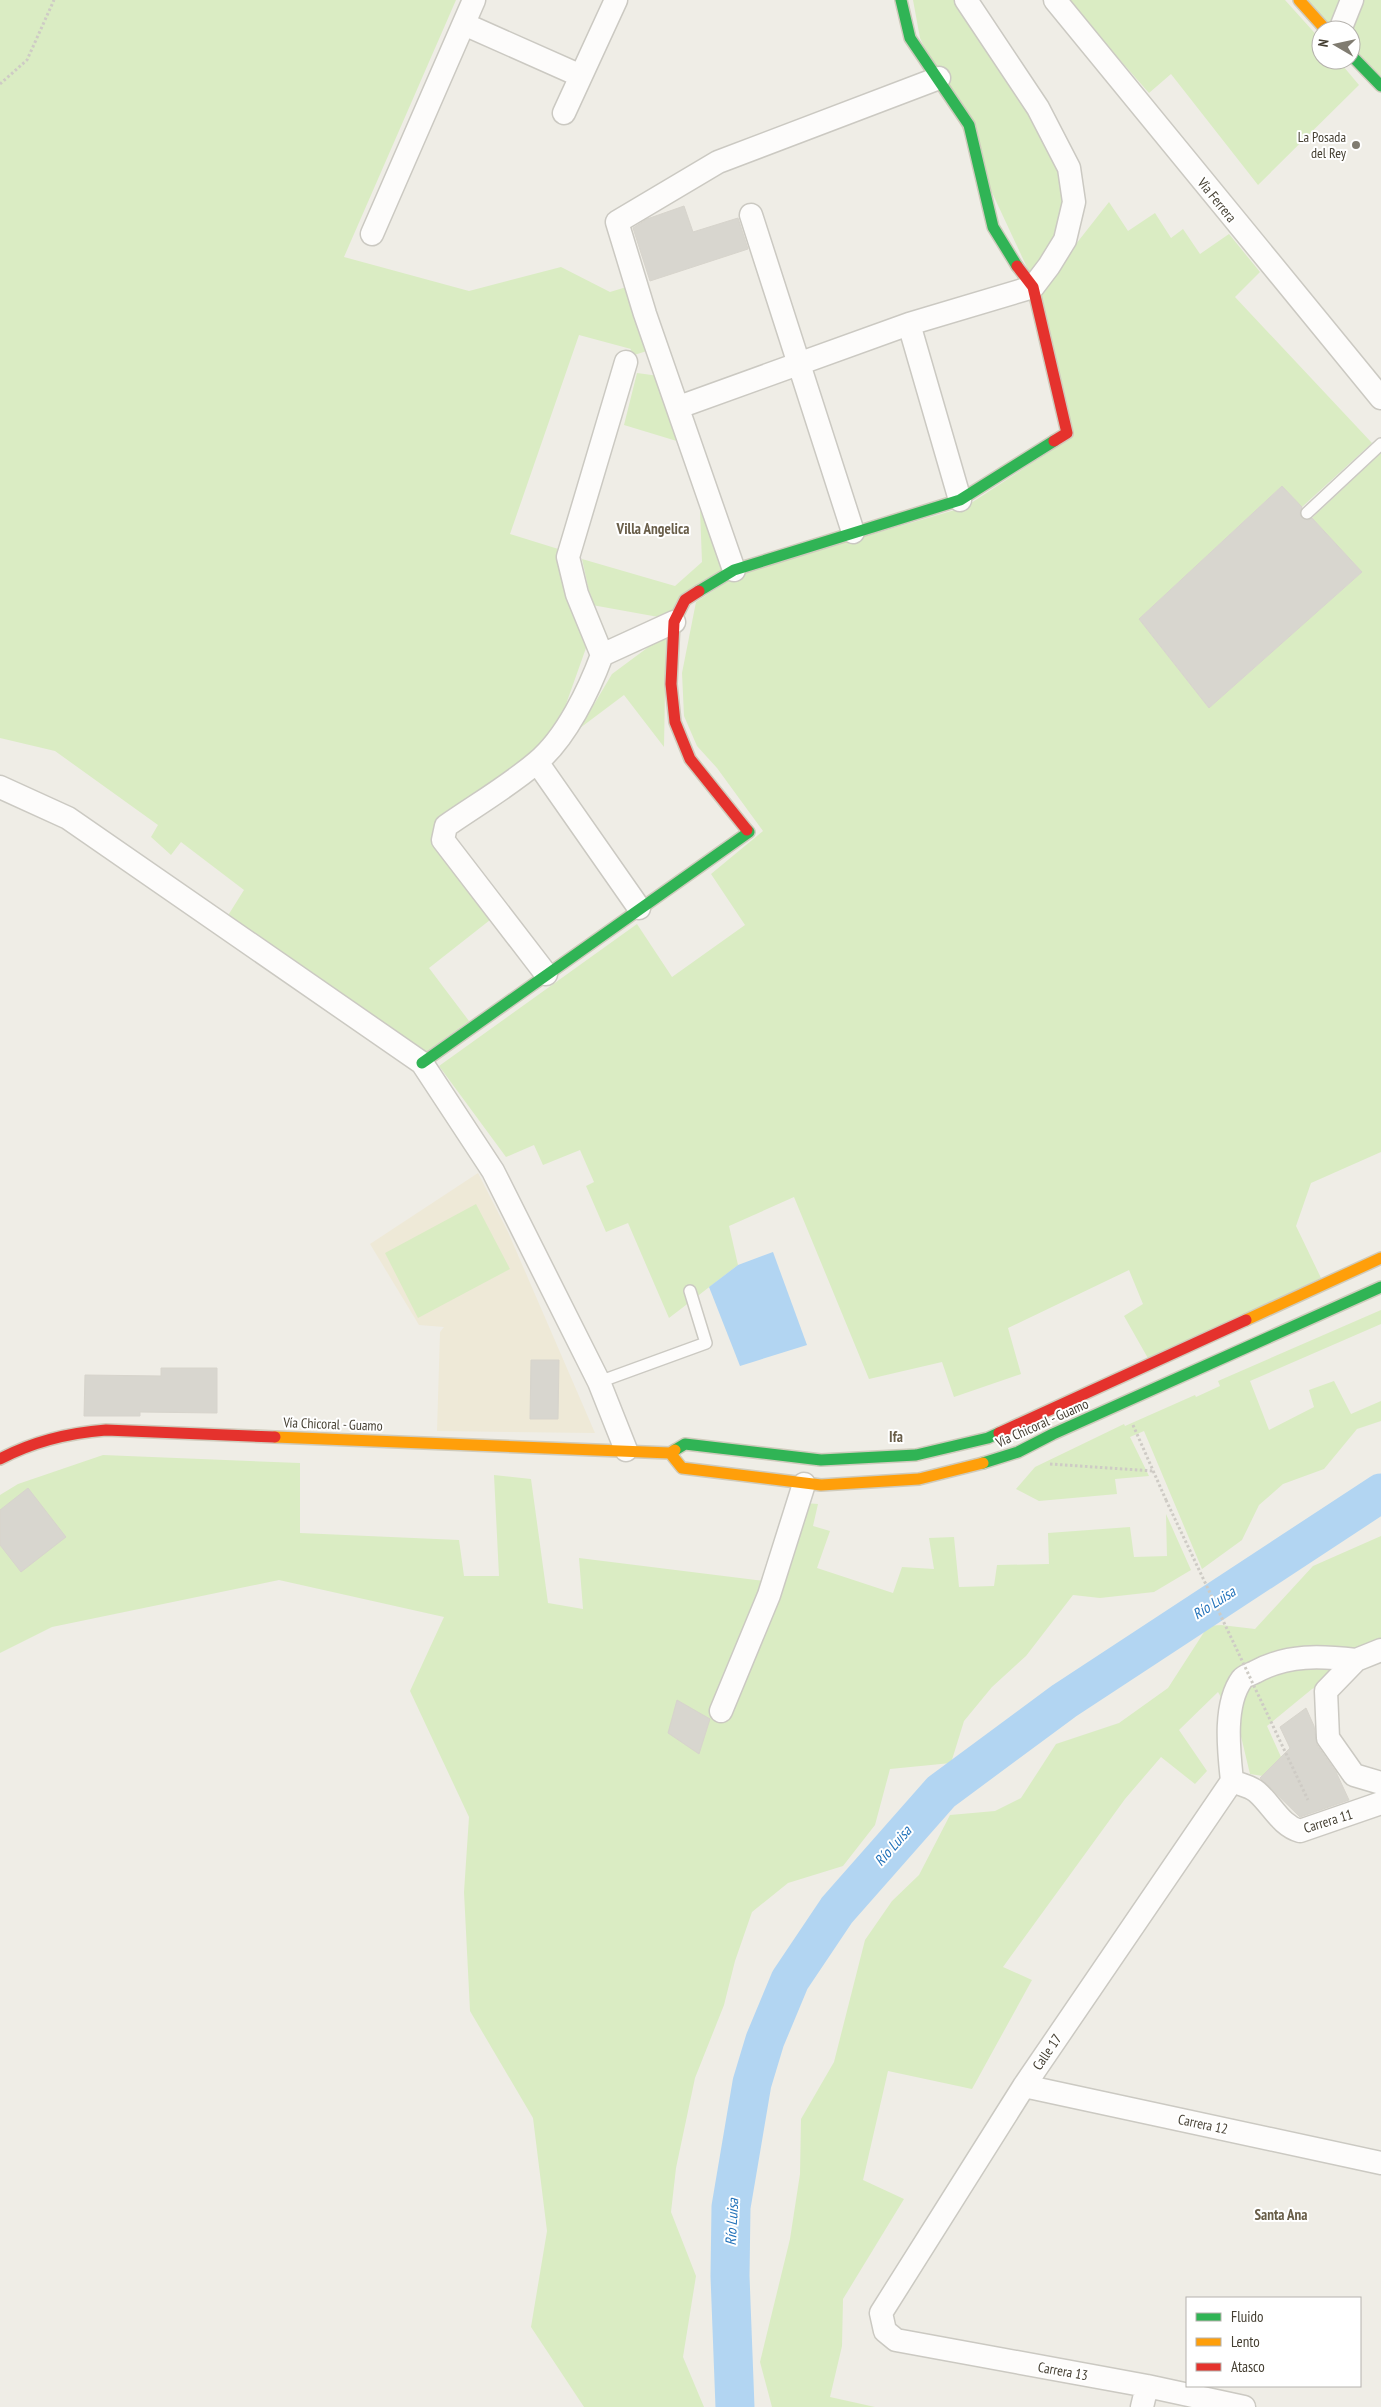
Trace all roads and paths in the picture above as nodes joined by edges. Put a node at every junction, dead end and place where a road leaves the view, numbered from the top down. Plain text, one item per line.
1 (54, 0) edge
2 (474, 0) edge
3 (616, 0) edge
4 (901, 0) edge
5 (966, 0) edge
6 (1055, 0) edge
7 (1299, 0) edge
8 (1352, 0) edge
9 (1317, 20) edge
10 (1344, 20) edge
11 (464, 24) junction
12 (1361, 65) edge
13 (581, 76) junction
14 (939, 78) junction
15 (0, 84) edge
16 (1381, 86) edge
17 (564, 114) dead end
18 (751, 215) dead end
19 (372, 234) dead end
20 (1033, 287) junction
21 (909, 324) junction
22 (626, 362) dead end
23 (798, 363) junction
24 (1381, 398) edge
25 (679, 407) junction
26 (1381, 444) edge
27 (960, 500) junction
28 (1307, 513) dead end
29 (853, 532) junction
30 (734, 570) junction
31 (674, 622) junction
32 (602, 655) junction
33 (537, 762) junction
34 (0, 787) edge
35 (640, 908) junction
36 (546, 974) junction
37 (422, 1063) junction
38 (1381, 1258) edge
39 (1381, 1288) edge
40 (690, 1291) dead end
41 (1195, 1356) junction
42 (599, 1382) junction
43 (1123, 1403) junction
44 (1044, 1412) junction
45 (1053, 1434) junction
46 (626, 1450) junction
47 (670, 1453) junction
48 (0, 1458) edge
49 (1046, 1463) dead end
50 (1153, 1471) junction
51 (818, 1475) junction
52 (1381, 1650) edge
53 (1356, 1660) junction
54 (721, 1711) dead end
55 (1232, 1781) junction
56 (1381, 1783) edge
57 (1308, 1800) dead end
58 (1381, 1803) edge
59 (1024, 2086) junction
60 (1381, 2163) edge
61 (885, 2331) joint
62 (1144, 2396) edge
63 (1244, 2407) edge

1 - 15 path
2 - 11 street
3 - 13 street
4 - 14 street
5 - 20 street
6 - 24 street, Vía Ferrera
7 - 9 street
8 - 10 street
11 - 13 street
11 - 19 street
12 - 16 street
13 - 17 street
14 - 20 street
14 - 25 street
18 - 23 street
20 - 21 street
20 - 27 street
21 - 23 street
21 - 27 street
22 - 32 street
23 - 25 street
23 - 29 street
25 - 30 street
26 - 28 lane
27 - 29 street
29 - 30 street
30 - 31 street
31 - 32 street
31 - 35 street
32 - 33 street
33 - 35 street
33 - 36 street
34 - 37 street
35 - 36 street
36 - 37 street
37 - 42 street
38 - 41 street, Vía Chicoral - Guamo
39 - 41 street, Vía Chicoral - Guamo
40 - 42 lane
41 - 43 street, Vía Chicoral - Guamo
41 - 44 street, Vía Chicoral - Guamo
42 - 46 street
43 - 45 street, Vía Chicoral - Guamo
43 - 50 path
44 - 45 street
44 - 51 street, Vía Chicoral - Guamo
45 - 51 street, Vía Chicoral - Guamo
46 - 47 street, Vía Chicoral - Guamo
46 - 48 street, Vía Chicoral - Guamo
47 - 51 street, Vía Chicoral - Guamo
47 - 51 street, Vía Chicoral - Guamo
49 - 50 path
50 - 57 path, bridge
51 - 54 street
52 - 53 street
53 - 55 street
53 - 56 street
55 - 58 street, Carrera 11
55 - 59 street, Calle 17
59 - 60 street, Carrera 12
59 - 61 street, Calle 17
61 - 62 street, Carrera 13
62 - 63 street, Carrera 13

